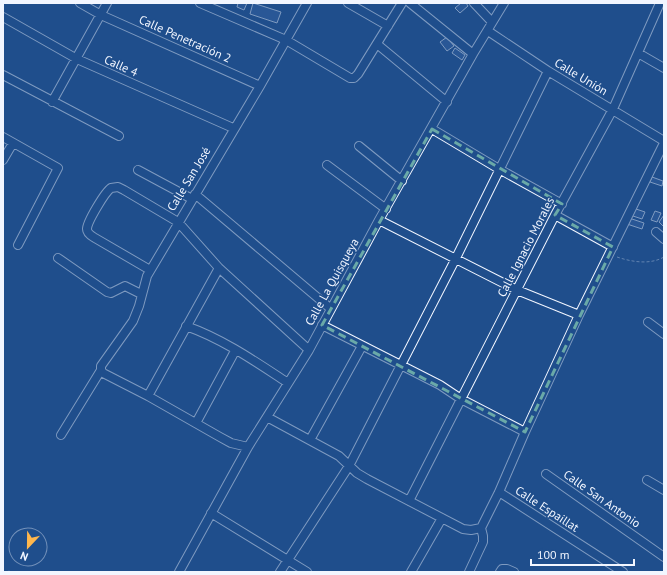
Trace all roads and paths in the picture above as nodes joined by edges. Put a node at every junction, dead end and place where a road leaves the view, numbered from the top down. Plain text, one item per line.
1 (80, 3) edge
2 (107, 3) edge
3 (200, 3) edge
4 (307, 3) edge
5 (348, 3) edge
6 (402, 3) edge
7 (410, 3) edge
8 (474, 3) edge
9 (504, 3) edge
10 (660, 3) edge
11 (101, 15) junction
12 (3, 17) edge
13 (492, 22) junction
14 (388, 26) junction
15 (488, 31) junction
16 (286, 40) junction
17 (377, 44) junction
18 (638, 53) junction
19 (473, 54) junction
20 (77, 58) junction
21 (664, 68) edge
22 (548, 71) junction
23 (3, 75) edge
24 (260, 86) junction
25 (52, 102) junction
26 (447, 102) junction
27 (612, 109) junction
28 (234, 128) junction
29 (432, 129) junction
30 (119, 136) dead end
31 (3, 137) edge
32 (664, 142) edge
33 (13, 143) junction
34 (359, 146) dead end
35 (3, 160) edge
36 (327, 164) dead end
37 (499, 169) junction
38 (138, 170) dead end
39 (402, 181) junction
40 (193, 197) junction
41 (562, 204) junction
42 (386, 209) junction
43 (555, 215) junction
44 (379, 220) junction
45 (178, 222) junction
46 (656, 232) dead end
47 (664, 239) edge
48 (18, 245) dead end
49 (611, 250) junction
50 (664, 257) edge
51 (58, 258) dead end
52 (455, 260) junction
53 (219, 268) junction
54 (150, 270) junction
55 (517, 290) junction
56 (141, 294) junction
57 (331, 309) junction
58 (579, 315) junction
59 (648, 322) dead end
60 (322, 325) junction
61 (186, 326) junction
62 (664, 334) edge
63 (362, 346) junction
64 (309, 350) junction
65 (235, 351) junction
66 (401, 366) junction
67 (101, 370) junction
68 (288, 384) junction
69 (148, 396) junction
70 (461, 399) junction
71 (267, 417) junction
72 (196, 423) junction
73 (525, 432) junction
74 (61, 435) dead end
75 (310, 440) junction
76 (248, 447) junction
77 (349, 466) junction
78 (546, 474) dead end
79 (648, 480) dead end
80 (664, 490) edge
81 (499, 492) junction
82 (409, 501) junction
83 (212, 513) junction
84 (442, 518) junction
85 (481, 528) junction
86 (664, 557) edge
87 (288, 559) junction
88 (179, 572) edge
89 (280, 572) edge
90 (307, 572) edge
91 (411, 572) edge
92 (469, 572) edge
93 (500, 572) edge
94 (514, 572) edge
95 (623, 572) edge

1 - 11 street, Calle Penetración 2
2 - 11 street
3 - 16 street
4 - 16 street, Calle San José
5 - 14 street
6 - 14 street
7 - 19 street
8 - 13 street
9 - 13 street, Calle La Quisqueya
10 - 18 street, Calle Ignacio Morales
11 - 20 street
11 - 24 street, Calle Penetración 2
12 - 20 street, Calle 4
13 - 15 street, Calle La Quisqueya
14 - 17 street
15 - 19 street, Calle La Quisqueya
15 - 22 street, Calle Unión
16 - 17 street
16 - 24 street, Calle San José
17 - 26 street
18 - 21 street
18 - 27 street, Calle Ignacio Morales
19 - 26 street, Calle La Quisqueya
20 - 25 street
20 - 28 street, Calle 4
22 - 27 street, Calle Unión
22 - 37 street
23 - 25 street
24 - 28 street, Calle San José
25 - 30 street
26 - 29 street, Calle La Quisqueya
27 - 32 street, Calle Unión
27 - 41 street, Calle Ignacio Morales
28 - 40 street, Calle San José
29 - 37 street
29 - 39 street, Calle La Quisqueya
31 - 33 street
32 - 49 street
33 - 35 street
33 - 48 street
34 - 39 street
36 - 42 street
37 - 41 street
37 - 52 street
38 - 40 street
39 - 42 street, Calle La Quisqueya
40 - 45 street, Calle San José
40 - 57 street
41 - 43 street, Calle Ignacio Morales
42 - 44 street, Calle La Quisqueya
43 - 49 street
43 - 55 street, Calle Ignacio Morales
44 - 52 street
44 - 57 street, Calle La Quisqueya
45 - 53 street
45 - 54 street, Calle San José
45 - 54 street
46 - 47 street
49 - 50 path
49 - 58 street
51 - 56 street
52 - 55 street
52 - 66 street
53 - 61 street
53 - 64 street
54 - 56 street, Calle San José
55 - 58 street
55 - 70 street, Calle Ignacio Morales
56 - 67 street, Calle San José
57 - 60 street, Calle La Quisqueya
58 - 73 street
59 - 62 street
60 - 63 street
60 - 64 street, Calle La Quisqueya
61 - 65 street
61 - 69 street
63 - 66 street
63 - 75 street
64 - 68 street, Calle La Quisqueya
65 - 68 street
65 - 72 street
66 - 70 street
66 - 77 street
67 - 69 street
67 - 74 street, Calle San José
68 - 71 street, Calle La Quisqueya
69 - 72 street
70 - 73 street
70 - 82 street, Calle Ignacio Morales
71 - 75 street
71 - 76 street, Calle La Quisqueya
72 - 76 street
73 - 81 street
75 - 77 street
76 - 83 street, Calle La Quisqueya
77 - 82 street
77 - 87 street
78 - 86 street, Calle San Antonio
79 - 80 street
81 - 85 street
81 - 95 street, Calle Espaillat
82 - 84 street
83 - 87 street
83 - 88 street, Calle La Quisqueya
84 - 85 street
84 - 91 street
85 - 92 street
87 - 89 street
87 - 90 street
93 - 94 street

